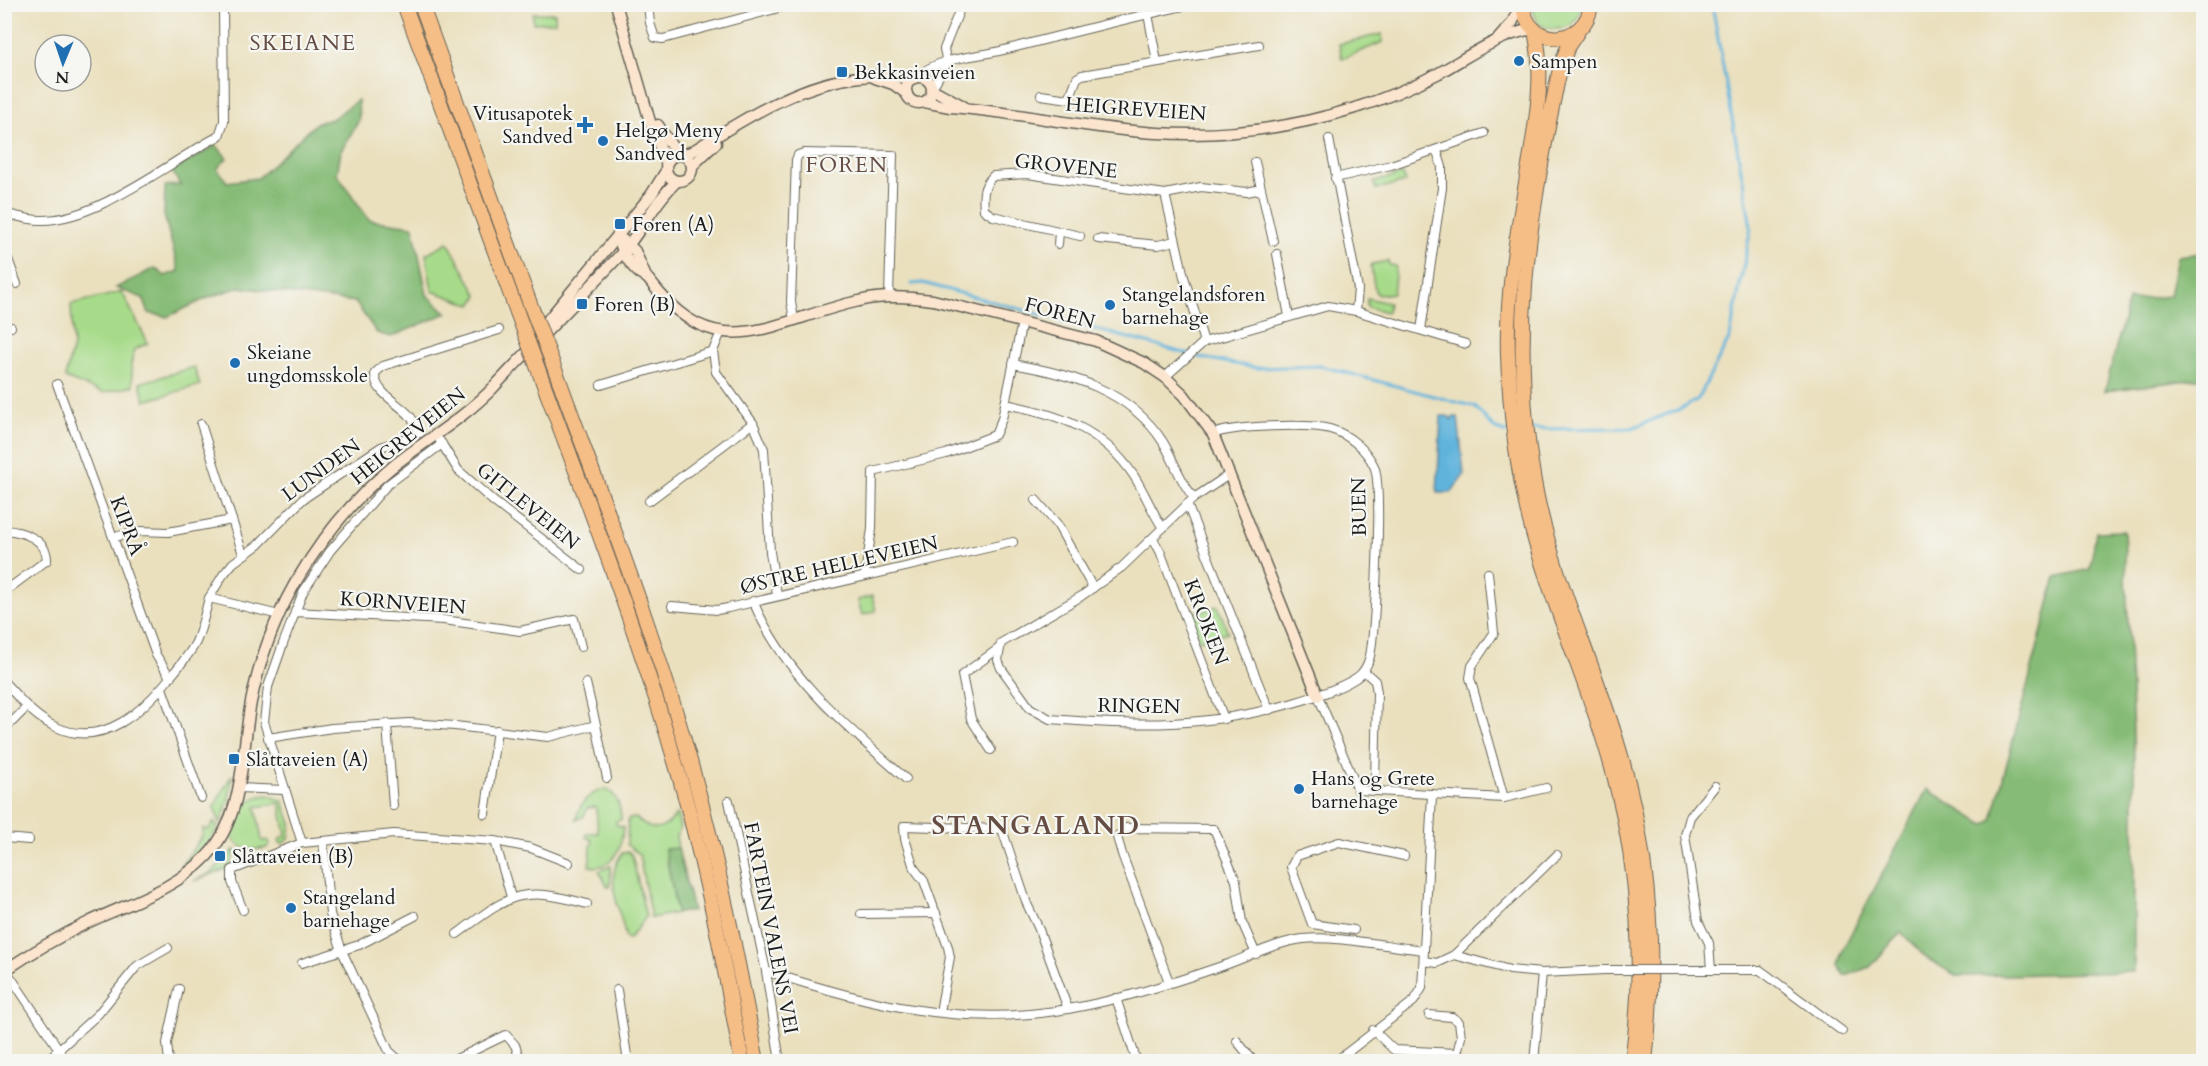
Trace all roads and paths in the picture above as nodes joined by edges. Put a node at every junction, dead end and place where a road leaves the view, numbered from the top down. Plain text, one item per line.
1 (223, 4) edge
2 (404, 4) edge
3 (421, 4) edge
4 (616, 4) edge
5 (648, 4) edge
6 (794, 4) edge
7 (962, 4) edge
8 (1192, 4) edge
9 (1522, 4) edge
10 (1591, 4) edge
11 (1148, 14) junction
12 (1534, 30) junction
13 (1578, 31) junction
14 (1498, 39) junction
15 (1259, 45) dead end
16 (1157, 62) junction
17 (947, 63) junction
18 (872, 77) junction
19 (915, 78) junction
20 (932, 88) junction
21 (907, 94) junction
22 (1041, 95) dead end
23 (924, 102) junction
24 (969, 109) junction
25 (648, 110) junction
26 (731, 128) junction
27 (1484, 133) dead end
28 (1329, 139) dead end
29 (1437, 151) junction
30 (679, 155) junction
31 (1255, 162) dead end
32 (692, 166) junction
33 (666, 167) junction
34 (1335, 178) junction
35 (677, 181) junction
36 (1261, 189) junction
37 (1165, 195) junction
38 (4, 213) edge
39 (1059, 232) junction
40 (1080, 236) dead end
41 (618, 237) junction
42 (1098, 239) dead end
43 (1175, 241) junction
44 (1273, 242) dead end
45 (1058, 244) dead end
46 (4, 248) edge
47 (626, 248) junction
48 (1277, 254) dead end
49 (17, 284) dead end
50 (889, 297) junction
51 (1356, 311) junction
52 (1288, 316) junction
53 (794, 320) junction
54 (1022, 321) junction
55 (499, 330) dead end
56 (1420, 330) junction
57 (721, 332) junction
58 (1204, 342) junction
59 (1466, 344) dead end
60 (525, 351) junction
61 (713, 351) junction
62 (1013, 364) junction
63 (1165, 377) junction
64 (57, 384) dead end
65 (601, 385) dead end
66 (1517, 400) junction
67 (1005, 404) junction
68 (753, 423) junction
69 (201, 424) dead end
70 (1213, 434) junction
71 (439, 440) junction
72 (1525, 465) junction
73 (1230, 474) junction
74 (1036, 500) dead end
75 (649, 501) dead end
76 (1190, 501) junction
77 (232, 520) junction
78 (1163, 528) junction
79 (4, 530) edge
80 (114, 537) junction
81 (1153, 539) junction
82 (1013, 542) dead end
83 (243, 554) junction
84 (582, 570) dead end
85 (1488, 573) dead end
86 (865, 574) junction
87 (1093, 588) junction
88 (4, 592) edge
89 (777, 595) junction
90 (209, 598) junction
91 (753, 601) junction
92 (672, 606) dead end
93 (295, 612) junction
94 (279, 615) junction
95 (581, 647) dead end
96 (998, 649) junction
97 (1364, 671) junction
98 (170, 677) junction
99 (4, 682) edge
100 (586, 683) dead end
101 (162, 688) junction
102 (1317, 696) junction
103 (27, 707) junction
104 (1269, 710) junction
105 (1224, 719) junction
106 (387, 724) junction
107 (596, 725) junction
108 (4, 730) edge
109 (497, 730) junction
110 (268, 738) junction
111 (991, 750) dead end
112 (607, 778) dead end
113 (906, 779) dead end
114 (1375, 783) dead end
115 (1715, 786) dead end
116 (238, 788) junction
117 (1546, 788) dead end
118 (285, 789) junction
119 (1432, 795) junction
120 (201, 798) dead end
121 (1504, 798) junction
122 (729, 801) dead end
123 (393, 806) dead end
124 (485, 814) dead end
125 (4, 838) edge
126 (29, 840) dead end
127 (323, 841) junction
128 (495, 841) junction
129 (302, 843) junction
130 (1557, 855) dead end
131 (1404, 856) dead end
132 (569, 862) dead end
133 (511, 897) junction
134 (587, 904) dead end
135 (243, 910) dead end
136 (936, 913) junction
137 (861, 914) dead end
138 (415, 916) dead end
139 (1354, 930) dead end
140 (456, 934) dead end
141 (168, 948) dead end
142 (1424, 950) junction
143 (342, 951) junction
144 (1256, 954) junction
145 (1454, 955) junction
146 (1424, 962) junction
147 (302, 963) dead end
148 (1711, 970) junction
149 (5, 971) edge
150 (766, 971) junction
151 (1542, 973) junction
152 (1170, 982) junction
153 (179, 990) dead end
154 (617, 990) dead end
155 (1116, 998) junction
156 (1068, 1010) junction
157 (940, 1012) junction
158 (1429, 1015) dead end
159 (1373, 1030) junction
160 (1842, 1031) dead end
161 (1236, 1041) dead end
162 (56, 1056) edge
163 (1457, 1057) edge
164 (45, 1062) edge
165 (169, 1062) edge
166 (401, 1062) edge
167 (450, 1062) edge
168 (521, 1062) edge
169 (628, 1062) edge
170 (742, 1062) edge
171 (757, 1062) edge
172 (780, 1062) edge
173 (1137, 1062) edge
174 (1254, 1062) edge
175 (1335, 1062) edge
176 (1534, 1062) edge
177 (1632, 1062) edge
178 (1645, 1062) edge

1 - 38 street
2 - 170 highway, bridge
3 - 171 highway, bridge
4 - 25 main road
5 - 6 street
7 - 17 street
8 - 11 street
9 - 12 highway
9 - 14 main road, HEIGREVEIEN
10 - 13 highway
11 - 16 street
11 - 17 street
12 - 13 highway
12 - 14 main road, HEIGREVEIEN
12 - 66 highway
13 - 66 highway
14 - 24 main road, HEIGREVEIEN
15 - 16 street
16 - 22 street
17 - 19 street
17 - 20 street
18 - 19 main road
18 - 21 main road, HEIGREVEIEN
18 - 26 main road
19 - 20 main road, HEIGREVEIEN
19 - 21 main road
20 - 23 main road
20 - 24 main road, HEIGREVEIEN
21 - 23 main road, HEIGREVEIEN
23 - 24 main road, HEIGREVEIEN
25 - 30 main road
25 - 33 main road
26 - 30 main road
26 - 32 main road
27 - 29 street
28 - 34 street
29 - 34 street
29 - 56 street
30 - 32 main road
30 - 33 main road
31 - 36 street
32 - 35 main road
33 - 35 main road
33 - 41 main road, HEIGREVEIEN
34 - 51 street
35 - 47 main road, HEIGREVEIEN
36 - 37 street, GROVENE
36 - 44 street
37 - 39 street, GROVENE
37 - 43 street
39 - 40 street, GROVENE
39 - 45 street
41 - 47 main road, FOREN
41 - 60 main road, HEIGREVEIEN
42 - 43 street
43 - 58 street
46 - 49 street
47 - 57 main road, FOREN
47 - 60 main road, HEIGREVEIEN
48 - 52 street
50 - 53 main road, FOREN
50 - 53 street
50 - 54 main road, FOREN
51 - 52 street
51 - 56 street
52 - 58 street
53 - 57 main road, FOREN
54 - 62 street
54 - 63 main road, FOREN
55 - 83 street, LUNDEN
56 - 59 street
57 - 61 street
58 - 63 street
60 - 71 main road, HEIGREVEIEN
61 - 65 street
61 - 68 street
62 - 67 street
62 - 76 street
63 - 70 main road, FOREN
64 - 80 street, KIPRÅ
66 - 72 highway
67 - 78 street
67 - 86 street
68 - 75 street
68 - 89 street
69 - 77 street
70 - 73 main road, FOREN
70 - 97 street, BUEN
71 - 84 street, GITLEVEIEN
71 - 93 street
71 - 94 main road, HEIGREVEIEN
72 - 177 highway
72 - 178 highway
73 - 76 street
73 - 102 main road, FOREN
74 - 87 street
76 - 78 street
76 - 104 street
77 - 80 street
77 - 83 street
78 - 81 street
79 - 88 street
80 - 98 street, KIPRÅ
81 - 87 street
81 - 105 street, KROKEN
82 - 86 street, ØSTRE HELLEVEIEN
83 - 90 street, LUNDEN
85 - 121 street
86 - 89 street, ØSTRE HELLEVEIEN
87 - 96 street
89 - 91 street, ØSTRE HELLEVEIEN
90 - 94 street
90 - 98 street, LUNDEN
91 - 92 street, ØSTRE HELLEVEIEN
91 - 113 street
93 - 95 street, KORNVEIEN
93 - 110 street
94 - 116 main road, HEIGREVEIEN
96 - 105 street, RINGEN
96 - 111 street
97 - 102 street
97 - 114 street
98 - 101 street, LUNDEN
99 - 103 street, LUNDEN
100 - 107 street
101 - 103 street, LUNDEN
101 - 120 street
102 - 104 street, RINGEN
102 - 119 street, FOREN
103 - 108 street
104 - 105 street, RINGEN
106 - 109 street
106 - 110 street
106 - 123 street
107 - 109 street
107 - 112 street
109 - 124 street
110 - 118 street
115 - 148 street
116 - 118 street
116 - 149 main road, HEIGREVEIEN
117 - 121 street
118 - 129 street
119 - 121 street
119 - 142 street
122 - 150 street, FARTEIN VALENS VEI
125 - 126 street
127 - 128 street
127 - 129 street
127 - 143 street
128 - 132 street
128 - 133 street
129 - 135 street
130 - 145 street
131 - 139 street
133 - 134 street
133 - 140 street
136 - 137 street
136 - 156 street
136 - 157 street
138 - 143 street
141 - 162 street
142 - 144 street
142 - 146 street
143 - 147 street
143 - 166 street
144 - 152 street
144 - 152 street
145 - 146 street
145 - 151 street
146 - 159 street
148 - 151 street, bridge
148 - 160 street
149 - 162 street
150 - 157 street
150 - 172 street, FARTEIN VALENS VEI
151 - 176 street
152 - 155 street
153 - 165 street
154 - 169 street
155 - 156 street
155 - 173 street
156 - 157 street
158 - 163 street
159 - 163 street
159 - 175 street
161 - 174 street
162 - 164 street
167 - 168 street

